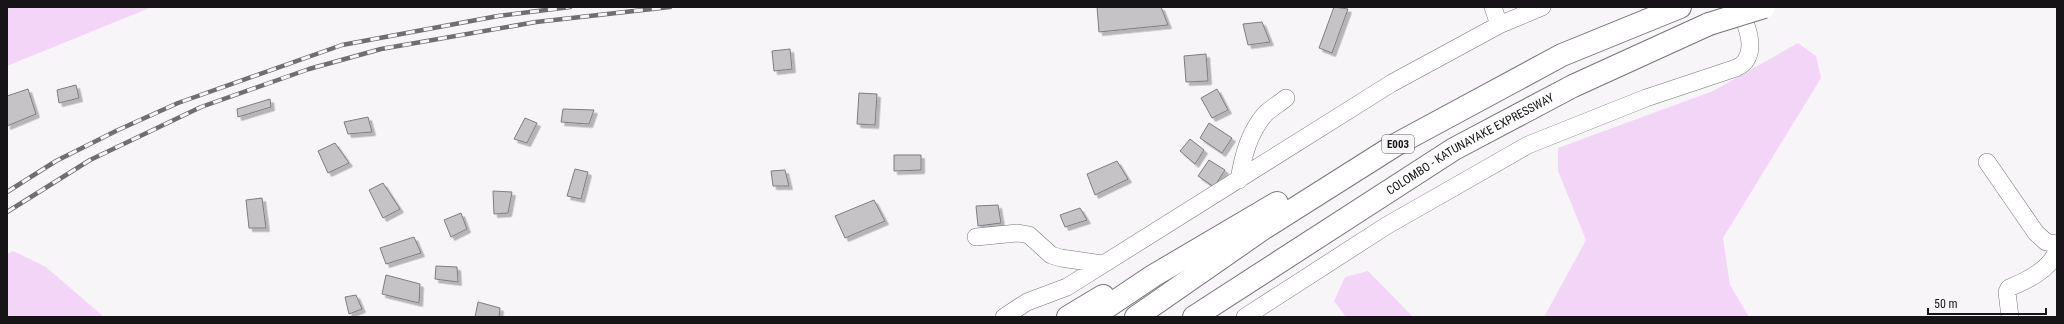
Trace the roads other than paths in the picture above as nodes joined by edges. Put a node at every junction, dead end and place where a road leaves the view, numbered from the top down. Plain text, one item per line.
1 (1492, 7) edge
2 (1542, 7) edge
3 (1680, 7) edge
4 (1739, 7) edge
5 (1764, 7) edge
6 (1499, 25) junction
7 (1286, 98) dead end
8 (1410, 137) junction
9 (1987, 162) dead end
10 (1347, 176) junction
11 (1239, 180) junction
12 (1263, 211) junction
13 (976, 237) dead end
14 (2057, 244) edge
15 (2057, 251) edge
16 (1102, 264) junction
17 (1004, 317) edge
18 (1068, 317) edge
19 (1092, 317) edge
20 (1118, 317) edge
21 (1136, 317) edge
22 (1194, 317) edge
23 (1245, 317) edge
24 (2010, 317) edge

1 - 6 street
2 - 6 street
3 - 8 highway, E003
4 - 23 street
5 - 22 highway, COLOMBO - KATUNAYAKE EXPRESSWAY, bridge
6 - 11 street
7 - 11 street
8 - 10 highway, E003
8 - 12 highway
9 - 14 street
10 - 20 highway
10 - 21 highway, E003
11 - 16 street
12 - 18 highway
12 - 19 highway
13 - 16 street
15 - 24 street
16 - 17 street

